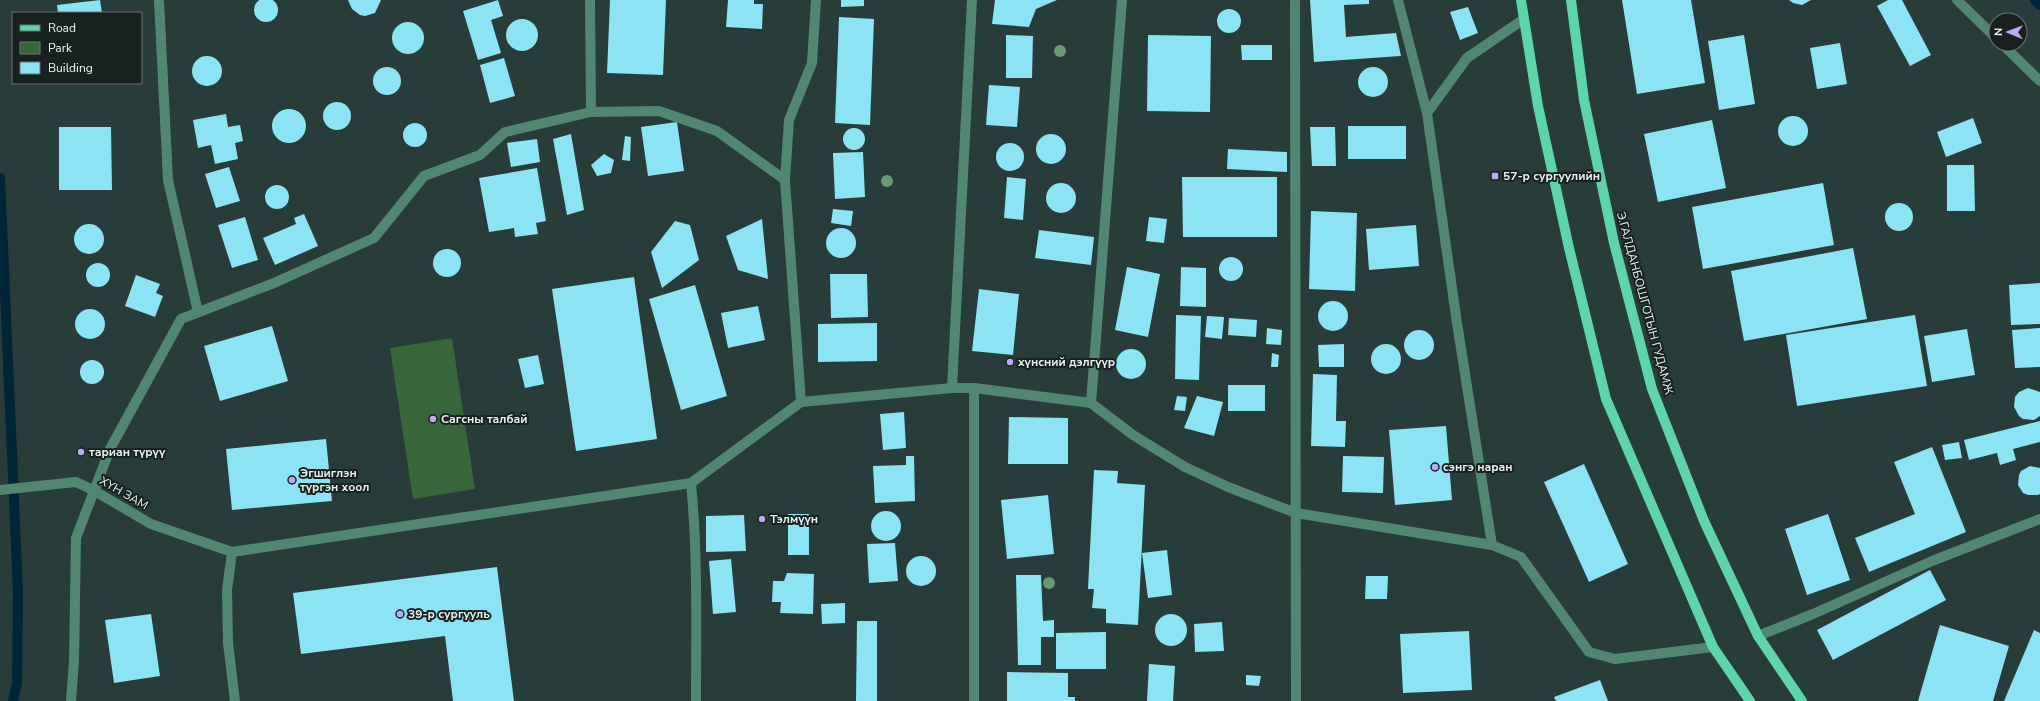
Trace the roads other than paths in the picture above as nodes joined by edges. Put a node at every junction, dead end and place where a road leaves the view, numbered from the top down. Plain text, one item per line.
1 (159, 0) edge
2 (590, 0) edge
3 (816, 0) edge
4 (972, 0) edge
5 (1122, 0) edge
6 (1295, 0) edge
7 (1398, 0) edge
8 (1521, 0) edge
9 (1571, 0) edge
10 (1957, 0) edge
11 (1524, 19) junction
12 (1988, 30) edge
13 (2010, 52) edge
14 (2040, 81) edge
15 (591, 112) junction
16 (1427, 113) junction
17 (785, 180) junction
18 (198, 312) junction
19 (952, 388) junction
20 (974, 388) junction
21 (801, 402) junction
22 (1091, 403) junction
23 (691, 483) junction
24 (0, 490) edge
25 (93, 490) junction
26 (1296, 513) junction
27 (2040, 518) edge
28 (1492, 545) junction
29 (232, 552) junction
30 (1758, 636) junction
31 (1713, 647) junction
32 (71, 701) edge
33 (235, 701) edge
34 (696, 701) edge
35 (974, 701) edge
36 (1296, 701) edge
37 (1750, 701) edge
38 (1802, 701) edge

1 - 18 street
2 - 15 street
3 - 17 street
4 - 19 street
5 - 22 street
6 - 26 street
7 - 16 street
8 - 11 main road
9 - 30 main road, Э.ГАЛДАНБОШГОТЫН ГУДАМЖ
10 - 12 street
11 - 16 street
11 - 31 main road
13 - 14 street
15 - 17 street
15 - 18 street
16 - 28 street
17 - 21 street
18 - 25 street
19 - 20 street
19 - 21 street
20 - 22 street
20 - 35 street
21 - 23 street
22 - 26 street
23 - 29 street
23 - 34 street
24 - 25 street, ХҮН ЗАМ
25 - 29 street, ХҮН ЗАМ
25 - 32 street
26 - 28 street
26 - 36 street
27 - 30 street
28 - 31 street
29 - 33 street
30 - 38 main road, Э.ГАЛДАНБОШГОТЫН ГУДАМЖ
31 - 37 main road

